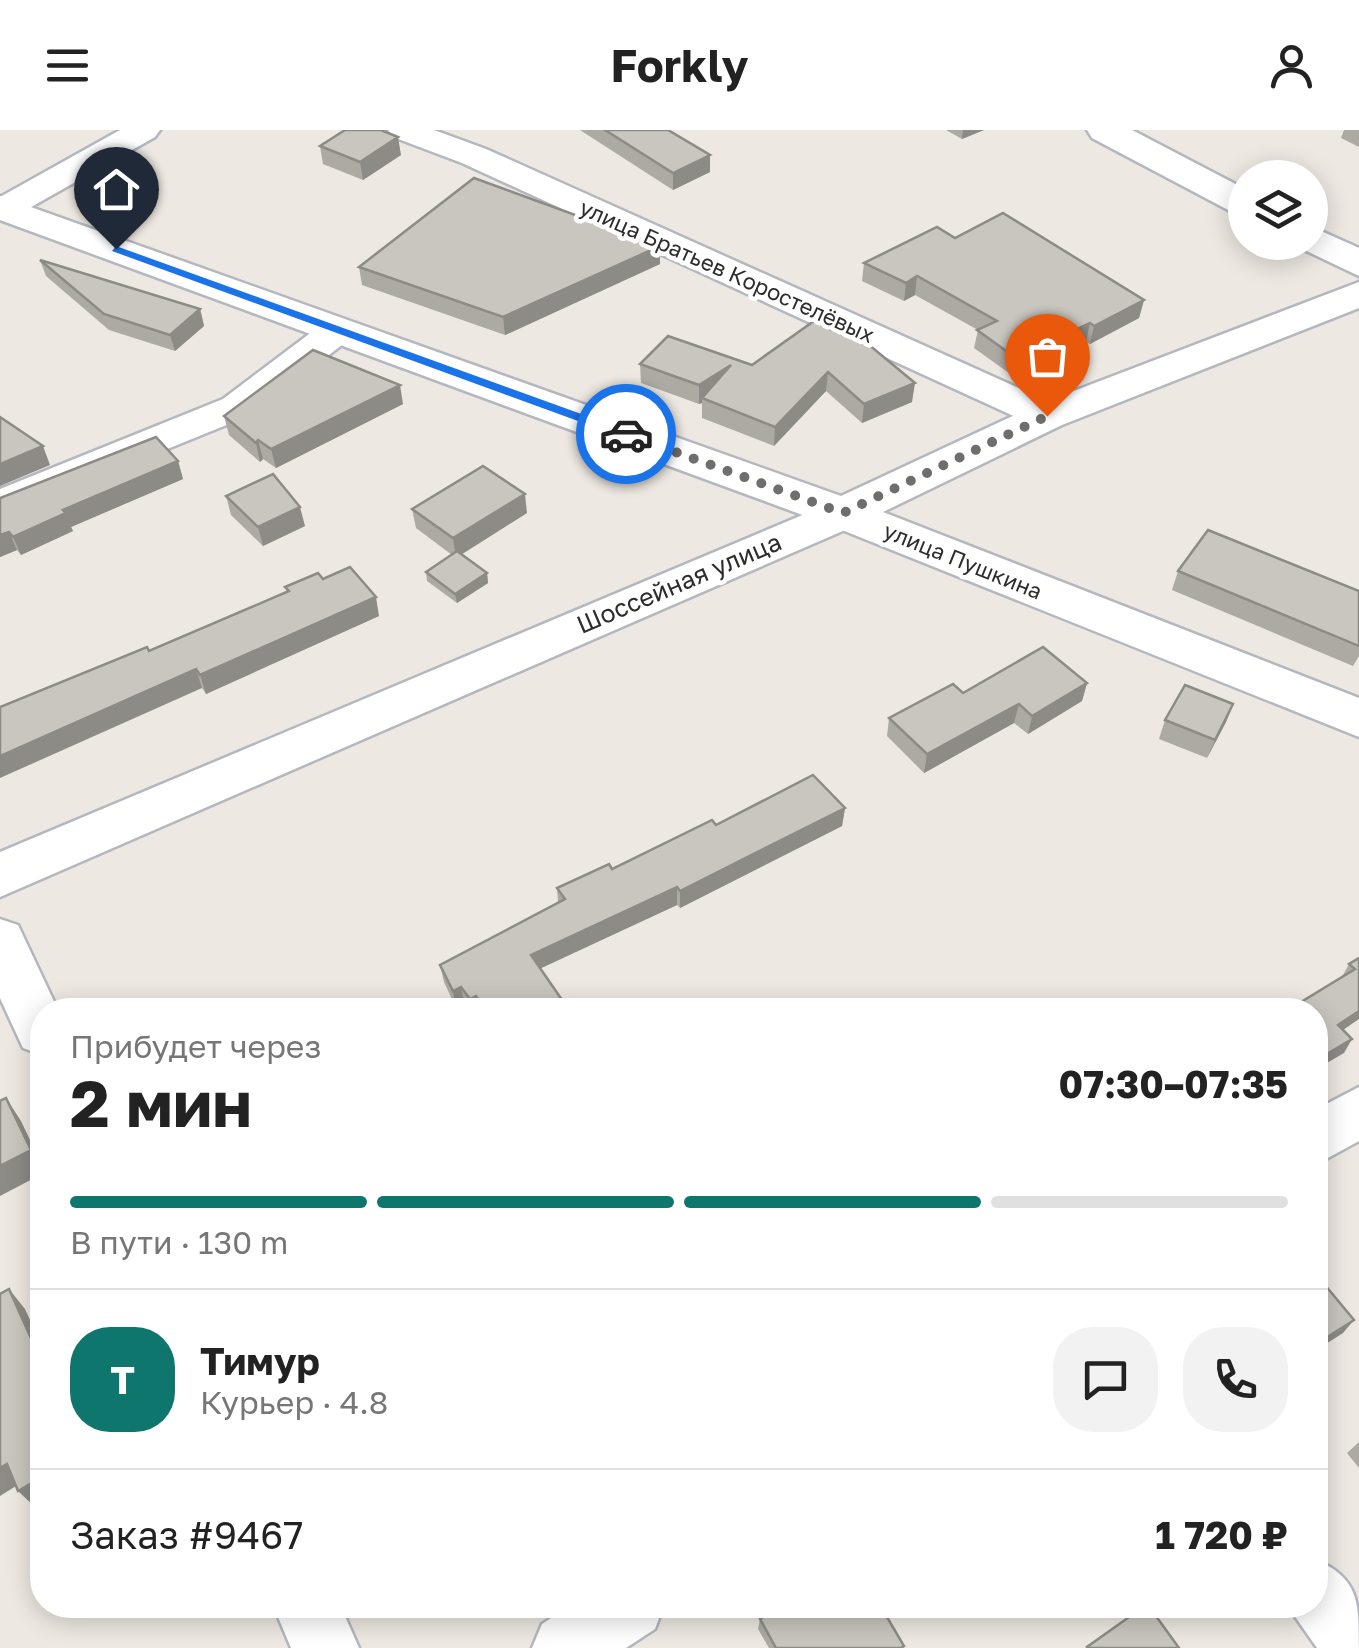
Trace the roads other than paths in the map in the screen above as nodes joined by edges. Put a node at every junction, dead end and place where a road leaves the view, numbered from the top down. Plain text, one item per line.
1 (144, 130) edge
2 (404, 130) edge
3 (1105, 130) edge
4 (1228, 195) edge
5 (2, 208) edge
6 (1328, 248) edge
7 (1359, 264) edge
8 (1359, 294) edge
9 (338, 330) junction
10 (1047, 416) junction
11 (0, 504) edge
12 (843, 513) junction
13 (1359, 718) edge
14 (0, 874) edge
15 (0, 940) edge
16 (30, 1006) edge
17 (1359, 1111) edge
18 (1328, 1131) edge
19 (1328, 1608) edge
20 (312, 1618) edge
21 (611, 1618) edge
22 (1359, 1647) edge
23 (325, 1648) edge
24 (566, 1648) edge

1 - 5 street
2 - 10 street, улица Братьев Коростелёвых
3 - 4 main road
5 - 9 main road, улица Пушкина
6 - 7 main road
8 - 10 main road, Шоссейная улица
9 - 11 street
9 - 12 main road, улица Пушкина
10 - 12 main road, Шоссейная улица
12 - 13 main road, улица Пушкина
12 - 14 main road, Шоссейная улица
15 - 16 street
17 - 18 street
19 - 22 street
20 - 23 street
21 - 24 street

